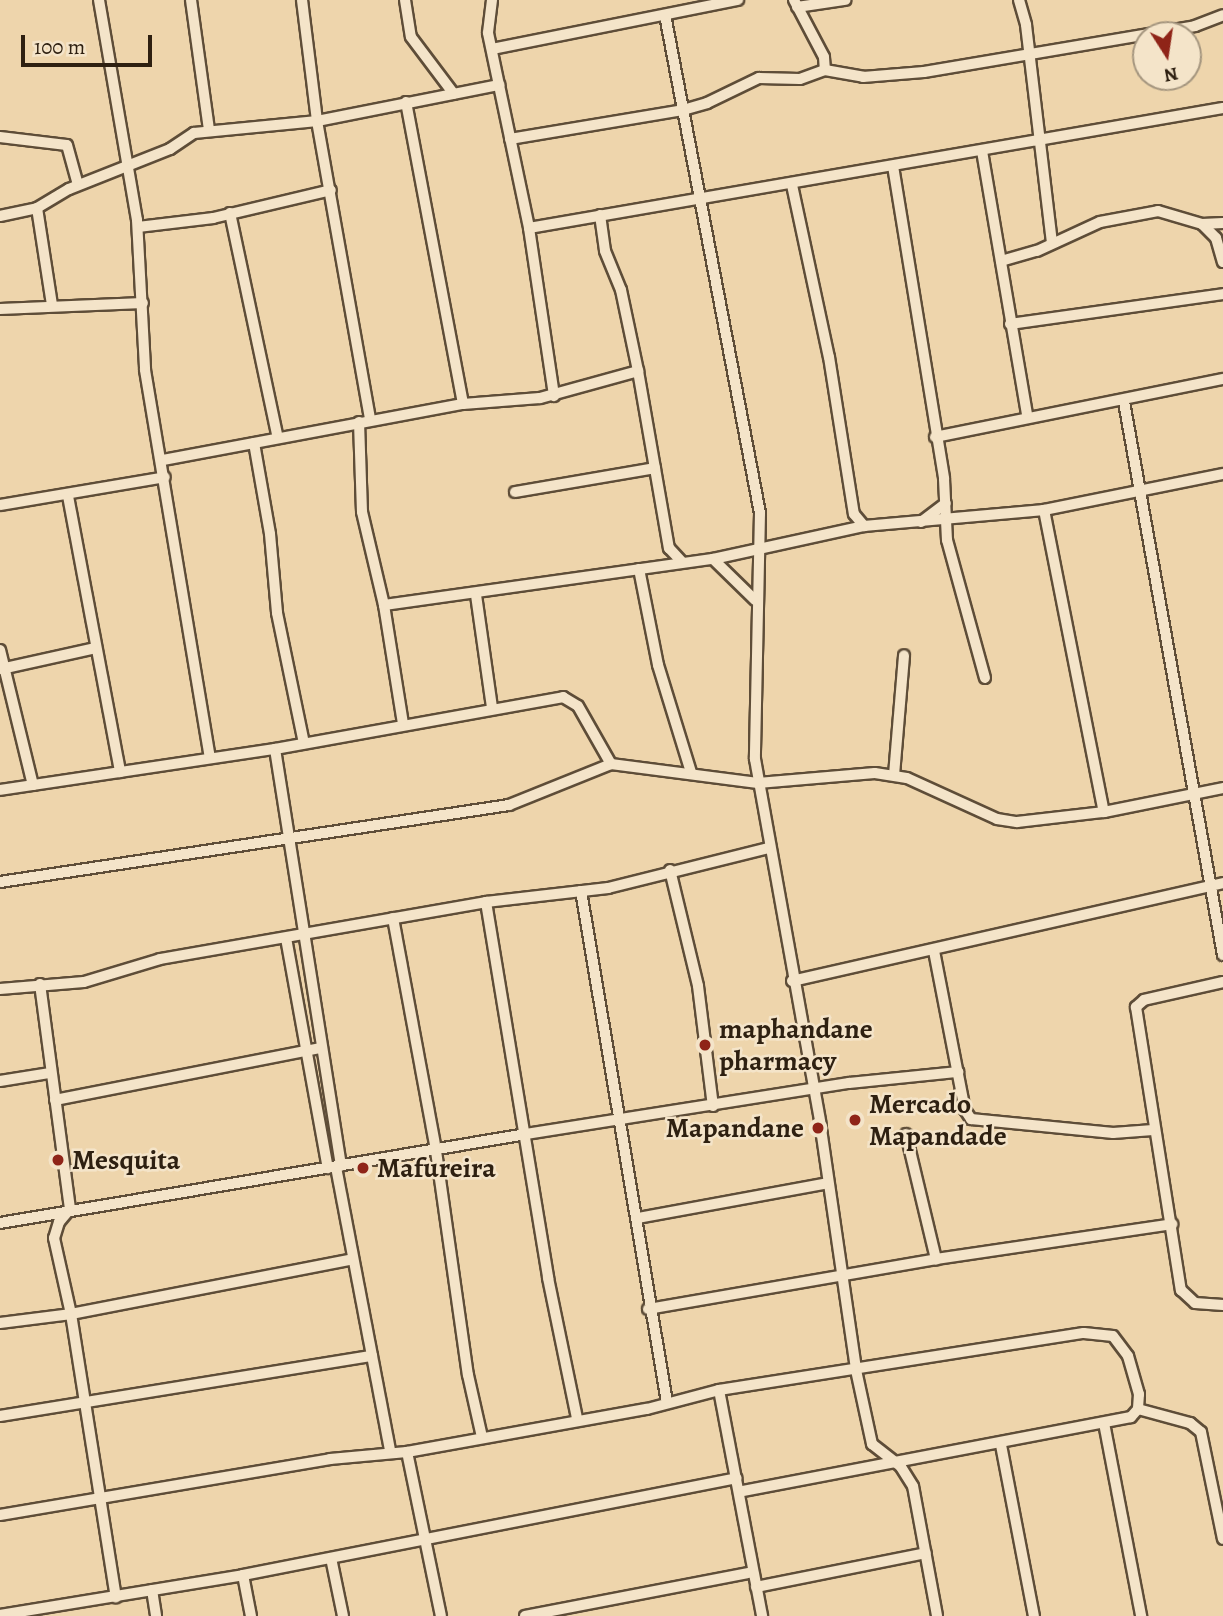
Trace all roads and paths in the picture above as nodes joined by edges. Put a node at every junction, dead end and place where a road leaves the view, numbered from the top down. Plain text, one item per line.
1 (99, 0) edge
2 (191, 0) edge
3 (302, 0) edge
4 (405, 0) edge
5 (492, 0) edge
6 (738, 0) edge
7 (845, 0) edge
8 (1019, 0) edge
9 (795, 3) edge
10 (665, 15) junction
11 (1223, 15) edge
12 (492, 49) junction
13 (1029, 52) junction
14 (825, 70) junction
15 (499, 85) junction
16 (454, 94) junction
17 (406, 102) junction
18 (1223, 107) edge
19 (683, 110) junction
20 (317, 121) junction
21 (208, 130) junction
22 (0, 137) edge
23 (510, 139) junction
24 (1041, 140) junction
25 (982, 151) junction
26 (127, 166) junction
27 (893, 166) junction
28 (78, 185) junction
29 (792, 185) junction
30 (331, 190) junction
31 (700, 199) junction
32 (37, 208) junction
33 (230, 213) junction
34 (600, 215) junction
35 (0, 216) edge
36 (1223, 223) edge
37 (1202, 224) junction
38 (138, 226) junction
39 (528, 228) junction
40 (1052, 243) junction
41 (1001, 261) junction
42 (1223, 262) edge
43 (1223, 294) edge
44 (142, 303) junction
45 (52, 305) junction
46 (0, 309) edge
47 (1010, 324) junction
48 (638, 371) junction
49 (1223, 379) edge
50 (554, 396) junction
51 (1124, 402) junction
52 (463, 404) junction
53 (1027, 415) junction
54 (370, 420) junction
55 (359, 422) junction
56 (935, 437) junction
57 (278, 438) junction
58 (254, 443) junction
59 (163, 460) junction
60 (655, 468) junction
61 (1223, 474) edge
62 (165, 477) junction
63 (515, 492) dead end
64 (1143, 492) junction
65 (68, 496) junction
66 (946, 503) junction
67 (0, 505) edge
68 (1044, 510) junction
69 (854, 514) junction
70 (946, 520) junction
71 (921, 522) junction
72 (864, 526) junction
73 (848, 530) junction
74 (756, 547) junction
75 (669, 548) junction
76 (713, 559) junction
77 (681, 561) junction
78 (658, 566) junction
79 (639, 569) junction
80 (476, 595) junction
81 (755, 600) junction
82 (384, 606) junction
83 (96, 648) junction
84 (0, 650) edge
85 (904, 655) dead end
86 (2, 669) edge
87 (985, 678) dead end
88 (492, 708) junction
89 (403, 724) junction
90 (304, 743) junction
91 (275, 749) junction
92 (210, 758) junction
93 (611, 764) junction
94 (120, 772) junction
95 (691, 772) junction
96 (894, 775) junction
97 (758, 783) junction
98 (33, 785) junction
99 (1223, 788) edge
100 (0, 790) edge
101 (1194, 793) junction
102 (1104, 812) junction
103 (289, 837) junction
104 (769, 848) junction
105 (670, 870) junction
106 (0, 882) edge
107 (1223, 883) edge
108 (1209, 886) junction
109 (581, 891) junction
110 (486, 902) junction
111 (393, 918) junction
112 (302, 934) junction
113 (286, 938) junction
114 (934, 951) junction
115 (1223, 955) edge
116 (792, 981) junction
117 (1223, 982) edge
118 (40, 984) junction
119 (0, 989) edge
120 (321, 1048) junction
121 (307, 1051) junction
122 (958, 1072) junction
123 (50, 1073) junction
124 (0, 1081) edge
125 (814, 1092) junction
126 (55, 1100) junction
127 (713, 1106) junction
128 (616, 1121) junction
129 (1153, 1130) junction
130 (526, 1134) junction
131 (906, 1134) dead end
132 (436, 1151) junction
133 (335, 1167) junction
134 (828, 1183) junction
135 (70, 1209) junction
136 (638, 1218) junction
137 (0, 1223) edge
138 (1172, 1224) junction
139 (353, 1259) junction
140 (936, 1259) junction
141 (844, 1275) junction
142 (1223, 1305) edge
143 (648, 1309) junction
144 (71, 1314) junction
145 (0, 1323) edge
146 (372, 1356) junction
147 (856, 1370) junction
148 (719, 1391) junction
149 (667, 1402) junction
150 (85, 1403) junction
151 (1138, 1409) junction
152 (0, 1416) edge
153 (577, 1418) junction
154 (1104, 1423) junction
155 (482, 1437) junction
156 (1002, 1445) junction
157 (390, 1450) junction
158 (407, 1452) junction
159 (891, 1460) junction
160 (737, 1478) junction
161 (740, 1492) junction
162 (101, 1499) junction
163 (0, 1515) edge
164 (427, 1539) junction
165 (1223, 1539) edge
166 (926, 1553) junction
167 (331, 1558) junction
168 (753, 1573) junction
169 (243, 1575) junction
170 (756, 1587) junction
171 (152, 1590) junction
172 (116, 1597) junction
173 (52, 1612) edge
174 (0, 1615) edge
175 (156, 1616) edge
176 (251, 1616) edge
177 (343, 1616) edge
178 (441, 1616) edge
179 (525, 1616) edge
180 (762, 1616) edge
181 (937, 1616) edge
182 (1034, 1616) edge
183 (1141, 1616) edge

1 - 26 street
2 - 21 street
3 - 20 street
4 - 16 street
5 - 12 street
6 - 10 street
7 - 9 street
8 - 13 street
9 - 14 street
10 - 12 street
10 - 19 street
11 - 13 street
12 - 15 street
13 - 14 street
13 - 24 street
14 - 19 street
15 - 16 street
15 - 23 street
16 - 17 street
17 - 20 street
17 - 52 street
18 - 24 street
19 - 23 street
19 - 31 street
20 - 21 street
20 - 30 street
21 - 26 street
22 - 28 street
23 - 39 street
24 - 25 street
24 - 40 street
25 - 27 street
25 - 41 street
26 - 28 street
26 - 38 street
27 - 29 street
27 - 56 street
28 - 32 street
29 - 31 street
29 - 69 street
30 - 33 street
30 - 54 street
31 - 34 street
31 - 74 street
32 - 35 street
32 - 45 street
33 - 38 street
33 - 57 street
34 - 39 street
34 - 48 street
36 - 37 street
37 - 40 street
37 - 42 street
38 - 44 street
39 - 50 street
40 - 41 street
41 - 47 street
43 - 47 street
44 - 45 street
44 - 59 street
45 - 46 street
47 - 53 street
48 - 50 street
48 - 60 street
49 - 51 street
50 - 52 street
51 - 53 street
51 - 64 street
52 - 54 street
53 - 56 street
54 - 55 street
55 - 57 street
55 - 82 street
56 - 66 street
57 - 58 street
58 - 59 street
58 - 90 street
59 - 62 street
60 - 63 street
60 - 75 street
61 - 64 street
62 - 65 street
62 - 92 street
64 - 68 street
64 - 101 street
65 - 67 street
65 - 83 street
66 - 70 street
66 - 71 street
68 - 70 street
68 - 102 street
69 - 72 street
69 - 73 street
70 - 71 street
70 - 87 street
71 - 72 street
72 - 73 street
73 - 74 street
74 - 76 street
74 - 81 street
75 - 77 street
75 - 78 street
76 - 77 street
76 - 81 street
77 - 78 street
78 - 79 street
79 - 80 street
79 - 95 street
80 - 82 street
80 - 88 street
81 - 97 street
82 - 89 street
83 - 86 street
83 - 94 street
84 - 86 street
85 - 96 street
86 - 98 street
88 - 89 street
88 - 93 street
89 - 90 street
90 - 91 street
91 - 92 street
91 - 103 street
92 - 94 street
93 - 95 street
93 - 103 street
94 - 98 street
95 - 97 street
96 - 97 street
96 - 102 street
97 - 104 street
98 - 100 street
99 - 101 street
101 - 102 street
101 - 108 street
103 - 106 street
103 - 112 street
104 - 105 street
104 - 116 street
105 - 109 street
105 - 127 street
107 - 108 street
108 - 114 street
108 - 115 street
109 - 110 street
109 - 128 street
110 - 111 street
110 - 130 street
111 - 112 street
111 - 132 street
112 - 113 street
112 - 120 street
113 - 118 street
113 - 121 street
114 - 116 street
114 - 122 street
116 - 125 street
117 - 129 street
118 - 119 street
118 - 123 street
120 - 121 street
120 - 133 street
121 - 126 street
121 - 133 street
122 - 125 street
122 - 129 street
123 - 124 street
123 - 126 street
125 - 127 street
125 - 134 street
126 - 135 street
127 - 128 street
128 - 130 street
128 - 136 street
129 - 138 street
130 - 132 street
130 - 153 street
131 - 140 street
132 - 133 street
132 - 155 street
133 - 135 street
133 - 139 street
134 - 136 street
134 - 141 street
135 - 137 street
135 - 144 street
136 - 143 street
138 - 140 street
138 - 142 street
139 - 144 street
139 - 146 street
140 - 141 street
141 - 143 street
141 - 147 street
143 - 149 street
144 - 145 street
144 - 150 street
146 - 150 street
146 - 157 street
147 - 148 street
147 - 151 street
147 - 159 street
148 - 149 street
148 - 160 street
149 - 153 street
150 - 152 street
150 - 162 street
151 - 154 street
151 - 165 street
153 - 155 street
154 - 156 street
154 - 183 street
155 - 158 street
156 - 159 street
156 - 182 street
157 - 158 street
157 - 162 street
158 - 164 street
159 - 161 street
159 - 166 street
160 - 161 street
160 - 164 street
161 - 168 street
162 - 163 street
162 - 172 street
164 - 167 street
164 - 178 street
166 - 170 street
166 - 181 street
167 - 169 street
167 - 177 street
168 - 170 street
168 - 179 street
169 - 171 street
169 - 176 street
170 - 180 street
171 - 172 street
171 - 175 street
172 - 173 street
173 - 174 street

